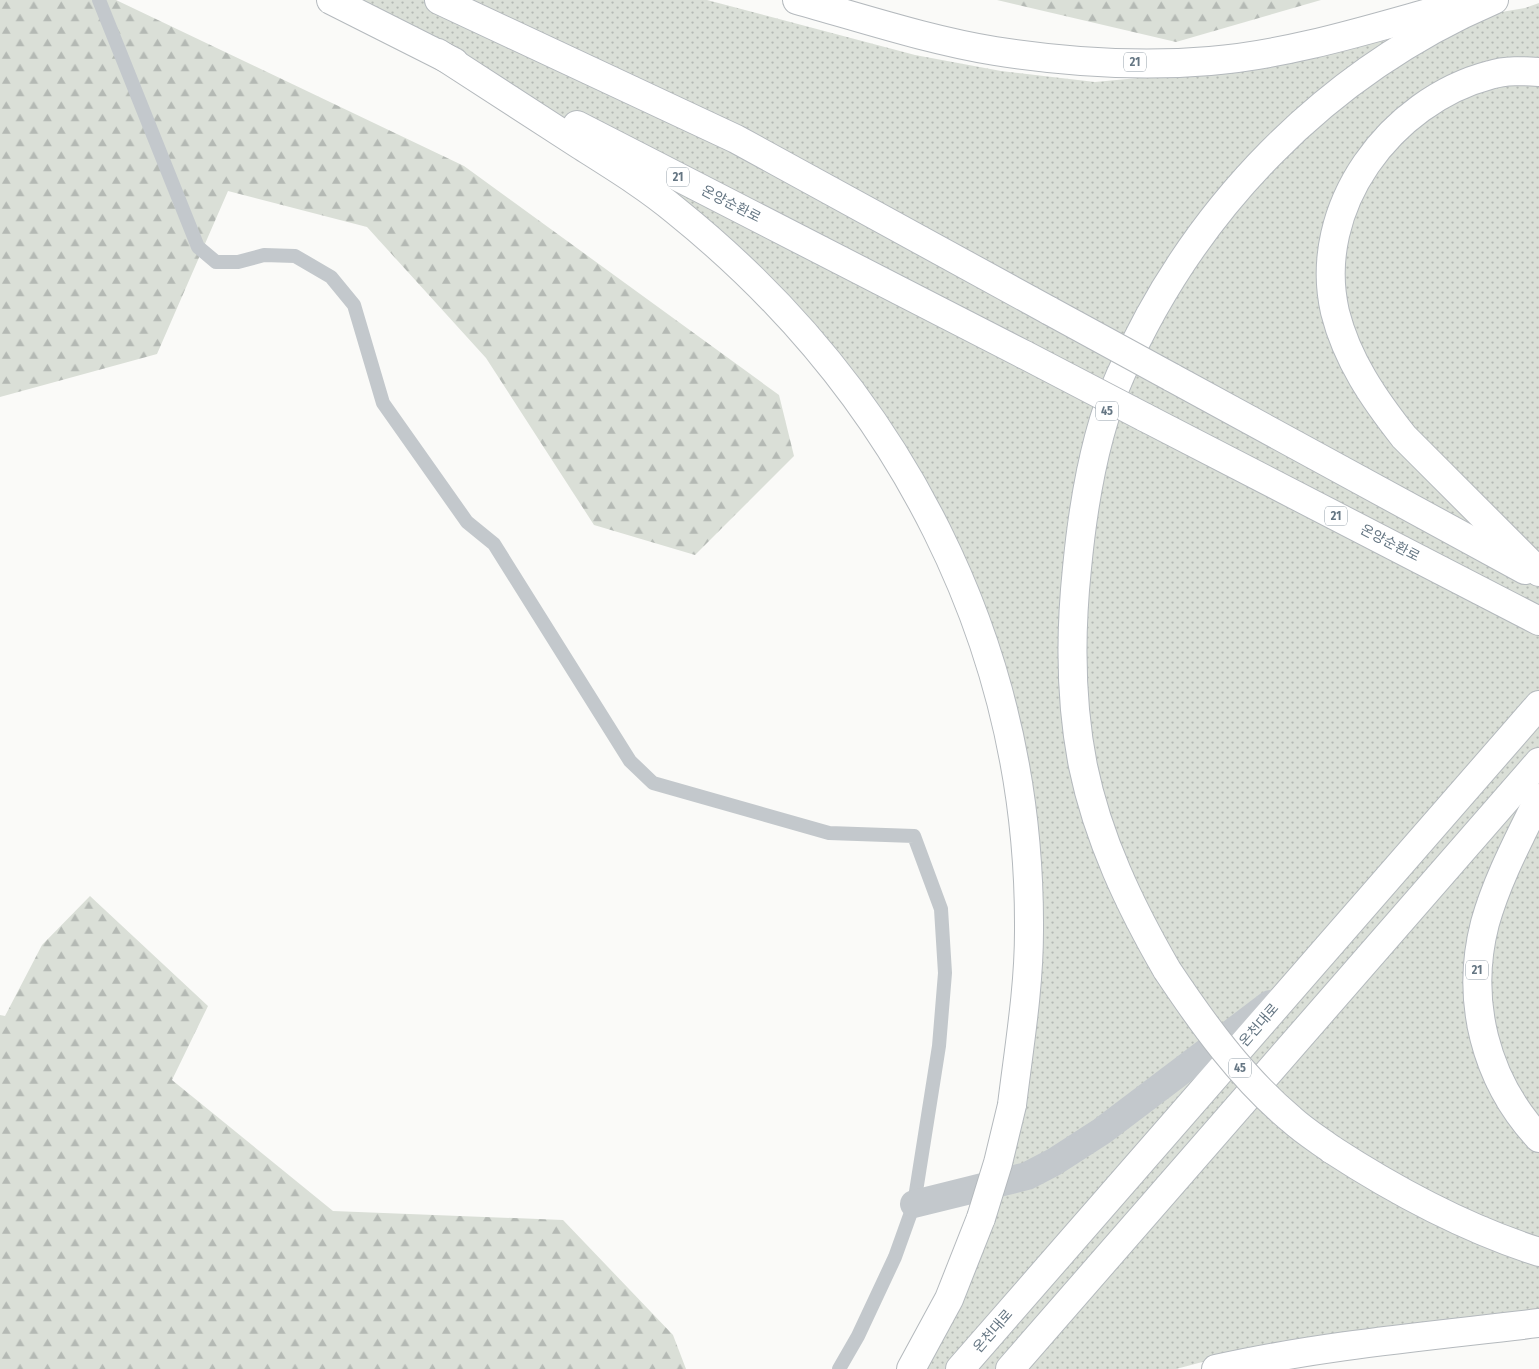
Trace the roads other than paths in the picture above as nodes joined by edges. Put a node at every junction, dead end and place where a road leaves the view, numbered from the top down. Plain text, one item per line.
1 (99, 0) edge
2 (330, 0) edge
3 (439, 0) edge
4 (797, 0) edge
5 (1473, 0) edge
6 (1494, 0) edge
7 (438, 53) junction
8 (1539, 72) edge
9 (1539, 572) edge
10 (1539, 578) edge
11 (1534, 618) edge
12 (1539, 704) edge
13 (1539, 762) edge
14 (1539, 798) edge
15 (1291, 989) junction
16 (1539, 1138) edge
17 (914, 1204) junction
18 (1539, 1252) edge
19 (1539, 1323) edge
20 (839, 1369) edge
21 (911, 1369) edge
22 (960, 1369) edge
23 (1010, 1369) edge
24 (1216, 1369) edge

1 - 17 lane
2 - 7 main road, 온양순환로 / 21
3 - 10 main road, bridge
4 - 5 main road, 21
6 - 18 main road, 45, bridge
7 - 11 main road, 온양순환로 / 21, bridge
7 - 21 main road, bridge
8 - 9 main road
12 - 15 main road, 온천대로
13 - 23 main road
14 - 16 main road, 21
15 - 17 street
15 - 22 main road, 온천대로
17 - 20 lane
19 - 24 main road

